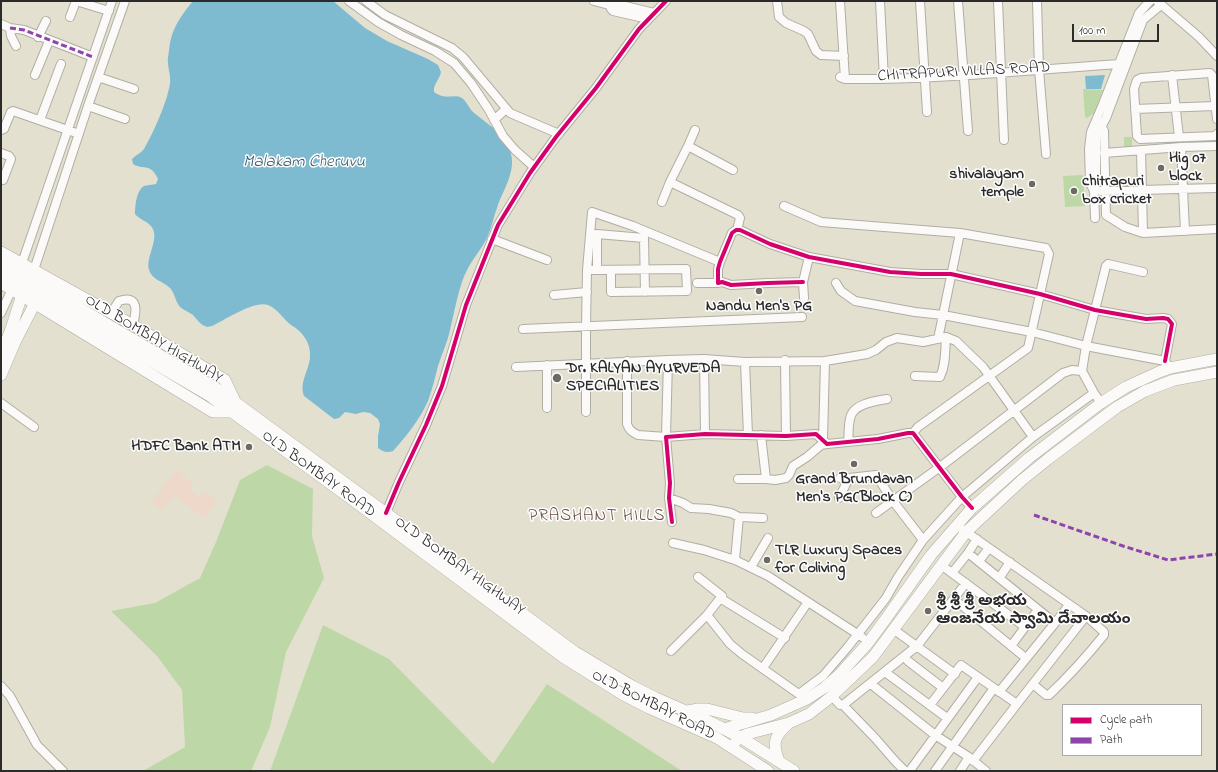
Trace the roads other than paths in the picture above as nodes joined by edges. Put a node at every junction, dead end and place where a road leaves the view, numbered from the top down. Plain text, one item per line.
1 (76, 1) edge
2 (112, 1) edge
3 (125, 1) edge
4 (350, 1) edge
5 (366, 1) edge
6 (594, 1) edge
7 (666, 1) edge
8 (777, 1) edge
9 (840, 1) edge
10 (880, 1) edge
11 (920, 1) edge
12 (958, 1) edge
13 (998, 1) edge
14 (1037, 1) edge
15 (1150, 1) edge
16 (613, 3) edge
17 (1159, 3) edge
18 (109, 11) junction
19 (651, 16) junction
20 (70, 17) dead end
21 (46, 20) dead end
22 (1, 24) edge
23 (10, 28) junction
24 (38, 37) junction
25 (49, 41) junction
26 (16, 46) dead end
27 (844, 56) junction
28 (1217, 56) edge
29 (92, 57) junction
30 (463, 58) junction
31 (454, 63) junction
32 (61, 64) dead end
33 (1122, 65) junction
34 (1039, 69) junction
35 (1001, 72) junction
36 (35, 75) dead end
37 (963, 75) junction
38 (1172, 75) junction
39 (98, 77) junction
40 (924, 77) junction
41 (884, 79) junction
42 (134, 89) dead end
43 (88, 106) junction
44 (1215, 106) junction
45 (1176, 107) junction
46 (506, 109) junction
47 (1135, 109) junction
48 (927, 112) dead end
49 (1097, 118) junction
50 (125, 119) dead end
51 (40, 120) junction
52 (494, 120) junction
53 (1217, 120) edge
54 (1101, 127) junction
55 (1, 130) edge
56 (67, 130) junction
57 (695, 130) dead end
58 (968, 131) dead end
59 (79, 134) junction
60 (559, 134) junction
61 (1217, 134) edge
62 (1178, 137) junction
63 (1004, 140) dead end
64 (688, 146) junction
65 (1217, 146) edge
66 (1181, 147) junction
67 (1141, 150) junction
68 (1, 153) edge
69 (1104, 153) junction
70 (1046, 154) dead end
71 (534, 167) junction
72 (733, 170) dead end
73 (1, 180) edge
74 (670, 182) junction
75 (1217, 188) edge
76 (1183, 189) junction
77 (1142, 190) junction
78 (1094, 191) junction
79 (1105, 191) junction
80 (662, 202) dead end
81 (784, 206) dead end
82 (1094, 218) dead end
83 (1217, 229) edge
84 (737, 230) junction
85 (1185, 231) junction
86 (960, 233) junction
87 (1143, 233) junction
88 (492, 239) junction
89 (1, 252) edge
90 (809, 257) junction
91 (547, 260) dead end
92 (1, 262) edge
93 (720, 262) junction
94 (22, 263) junction
95 (34, 270) junction
96 (587, 270) junction
97 (597, 270) junction
98 (611, 270) junction
99 (645, 270) junction
100 (1143, 272) dead end
101 (1, 273) edge
102 (951, 274) junction
103 (803, 282) junction
104 (1, 283) edge
105 (697, 283) dead end
106 (718, 283) junction
107 (836, 283) dead end
108 (17, 292) junction
109 (587, 292) junction
110 (645, 292) junction
111 (1040, 294) junction
112 (554, 295) dead end
113 (804, 298) dead end
114 (35, 303) junction
115 (1095, 310) junction
116 (1, 313) edge
117 (111, 313) junction
118 (943, 315) junction
119 (802, 318) dead end
120 (133, 325) junction
121 (586, 326) junction
122 (523, 329) dead end
123 (1032, 332) junction
124 (942, 338) junction
125 (1086, 346) junction
126 (1, 355) edge
127 (704, 359) junction
128 (1217, 359) edge
129 (668, 360) junction
130 (784, 360) junction
131 (627, 361) junction
132 (824, 361) junction
133 (745, 362) junction
134 (586, 364) junction
135 (547, 365) junction
136 (1167, 365) junction
137 (516, 367) dead end
138 (1082, 372) junction
139 (1217, 372) edge
140 (1, 375) edge
141 (989, 375) junction
142 (915, 376) dead end
143 (213, 392) junction
144 (1094, 393) junction
145 (887, 399) dead end
146 (1, 403) edge
147 (1101, 403) junction
148 (233, 407) junction
149 (547, 408) dead end
150 (1014, 411) junction
151 (586, 412) dead end
152 (34, 427) dead end
153 (913, 433) junction
154 (705, 434) junction
155 (748, 435) junction
156 (761, 435) junction
157 (786, 436) junction
158 (666, 437) junction
159 (1033, 437) junction
160 (825, 442) junction
161 (848, 442) junction
162 (940, 467) junction
163 (840, 478) dead end
164 (848, 478) junction
165 (738, 479) dead end
166 (766, 479) junction
167 (962, 497) junction
168 (669, 498) junction
169 (838, 498) dead end
170 (894, 501) junction
171 (972, 508) junction
172 (386, 513) junction
173 (876, 513) dead end
174 (739, 517) junction
175 (763, 518) dead end
176 (672, 522) dead end
177 (957, 524) junction
178 (966, 532) junction
179 (768, 538) dead end
180 (977, 539) junction
181 (923, 540) junction
182 (673, 543) dead end
183 (989, 548) junction
184 (968, 553) junction
185 (735, 560) junction
186 (978, 561) junction
187 (1010, 562) junction
188 (941, 565) junction
189 (751, 567) junction
190 (952, 573) junction
191 (698, 577) dead end
192 (1000, 578) junction
193 (966, 583) junction
194 (720, 598) junction
195 (954, 599) junction
196 (808, 602) junction
197 (1069, 606) junction
198 (1038, 610) junction
199 (707, 615) junction
200 (1086, 616) junction
201 (1055, 623) junction
202 (1025, 627) junction
203 (893, 629) junction
204 (858, 635) junction
205 (785, 638) junction
206 (868, 643) junction
207 (917, 646) junction
208 (1011, 646) junction
209 (671, 651) dead end
210 (1022, 655) dead end
211 (908, 661) dead end
212 (763, 668) junction
213 (885, 672) junction
214 (955, 674) junction
215 (978, 677) junction
216 (871, 684) junction
217 (1033, 684) junction
218 (1, 686) edge
219 (944, 688) junction
220 (996, 690) junction
221 (832, 696) junction
222 (803, 697) junction
223 (1017, 704) junction
224 (843, 705) junction
225 (930, 705) junction
226 (688, 711) junction
227 (947, 718) junction
228 (760, 719) junction
229 (789, 722) junction
230 (724, 729) junction
231 (743, 731) junction
232 (935, 735) junction
233 (717, 738) junction
234 (730, 747) junction
235 (952, 747) junction
236 (971, 759) junction
237 (779, 761) junction
238 (908, 770) edge
239 (984, 770) edge
240 (63, 771) edge
241 (768, 771) edge
242 (794, 771) edge
243 (935, 771) edge
244 (960, 771) edge

1 - 18 street
1 - 20 street
2 - 18 street
3 - 39 street
4 - 31 street
5 - 30 street
6 - 16 street
7 - 19 street
8 - 27 street
9 - 27 street
10 - 41 street
11 - 40 street
12 - 37 street
13 - 35 street
14 - 34 street
15 - 33 street
16 - 19 street
17 - 28 street
17 - 33 street
18 - 29 street
19 - 60 street
21 - 24 street
22 - 23 street
23 - 24 street
23 - 26 street
24 - 25 street
25 - 29 street
25 - 36 street
27 - 41 street, CHITRAPURI VILLAS ROAD
29 - 56 street
30 - 31 street
30 - 46 street
31 - 52 street
32 - 51 street
33 - 34 street, CHITRAPURI VILLAS ROAD
33 - 49 street
33 - 54 street
34 - 35 street, CHITRAPURI VILLAS ROAD
34 - 70 street
35 - 37 street, CHITRAPURI VILLAS ROAD
35 - 63 street
37 - 40 street, CHITRAPURI VILLAS ROAD
37 - 58 street
38 - 44 street
38 - 45 street
38 - 47 street
39 - 42 street
39 - 43 street
40 - 41 street, CHITRAPURI VILLAS ROAD
40 - 48 street
43 - 50 street
43 - 59 street
44 - 45 street
44 - 53 street
45 - 47 street
45 - 62 street
46 - 52 street
46 - 60 street
47 - 62 street
49 - 54 street
49 - 78 street
51 - 55 street
51 - 56 street
52 - 71 street
54 - 69 street
54 - 78 street
56 - 59 street
56 - 94 street
57 - 64 street
59 - 95 street
60 - 71 street
61 - 62 street
64 - 72 street
64 - 74 street
65 - 66 street
66 - 67 street
66 - 76 street
67 - 69 street
67 - 77 street
68 - 73 street
69 - 79 street
71 - 88 street
74 - 80 street
74 - 84 street
75 - 76 street
76 - 77 street
76 - 85 street
77 - 79 street
77 - 87 street
78 - 79 street
78 - 82 street
79 - 87 street
81 - 86 street
83 - 85 street
84 - 90 street
84 - 93 street
85 - 87 street
86 - 102 street
86 - 111 street
88 - 91 street
88 - 172 street
89 - 94 main road, OLD BOMBAY HIGHWAY
90 - 102 street
90 - 103 street
92 - 143 main road
93 - 96 street
93 - 106 street
94 - 95 main road, OLD BOMBAY HIGHWAY
95 - 117 main road, OLD BOMBAY HIGHWAY
96 - 97 street
96 - 109 street
97 - 98 street
97 - 99 street
98 - 99 street
98 - 110 street
99 - 110 street
99 - 110 street
100 - 115 street
101 - 143 main road
102 - 111 street
102 - 118 street
103 - 106 street
103 - 113 street
104 - 108 main road
105 - 106 street
107 - 118 street
108 - 114 main road
108 - 116 street
108 - 126 main road
109 - 112 street
109 - 121 street
111 - 115 street
111 - 123 street
114 - 140 main road
114 - 148 main road
115 - 125 street
115 - 136 street
117 - 120 main road, OLD BOMBAY HIGHWAY
117 - 120 street
118 - 123 street
118 - 124 street
119 - 121 street
120 - 148 main road, OLD BOMBAY HIGHWAY
121 - 122 street
121 - 134 street
123 - 125 street
123 - 141 street
124 - 132 street
124 - 141 street
124 - 142 street
125 - 136 street
125 - 138 street
127 - 129 street
127 - 133 street
127 - 154 street
128 - 136 main road
129 - 131 street
129 - 158 street
130 - 132 street
130 - 133 street
130 - 157 street
131 - 134 street
131 - 158 street
132 - 160 street
133 - 155 street
134 - 135 street
134 - 151 street
135 - 137 street
135 - 149 street
136 - 147 main road
138 - 144 street
138 - 150 street
139 - 178 main road
141 - 150 street
141 - 153 street
143 - 148 main road
144 - 147 street
144 - 159 street
145 - 161 street
146 - 152 street
147 - 171 main road
148 - 172 main road, OLD BOMBAY HIGHWAY
148 - 233 main road, OLD BOMBAY ROAD
150 - 159 street
150 - 162 street
153 - 161 street
153 - 162 street
154 - 155 street
154 - 158 street
155 - 156 street
156 - 157 street
156 - 166 street
157 - 160 street
158 - 168 street
159 - 167 street
160 - 161 street
160 - 166 street
162 - 167 street
162 - 170 street
163 - 164 street
164 - 169 street
164 - 170 street
165 - 166 street
167 - 171 street
167 - 181 street
168 - 174 street
168 - 176 street
170 - 173 street
170 - 181 street
171 - 177 main road
172 - 226 main road, OLD BOMBAY HIGHWAY
174 - 175 street
174 - 185 street
177 - 178 street
177 - 206 main road
178 - 180 street
178 - 188 main road
179 - 189 street
180 - 183 street
180 - 184 street
181 - 204 street
182 - 185 street
183 - 186 street
183 - 187 street
184 - 186 street
184 - 190 street
185 - 189 street
186 - 192 street
187 - 192 street
187 - 197 street
188 - 190 street
188 - 203 main road
189 - 196 street
190 - 193 street
191 - 194 street
192 - 198 street
193 - 195 street
193 - 202 street
194 - 199 street
194 - 205 street
195 - 207 street
195 - 208 street
196 - 204 street
196 - 205 street
197 - 200 street
197 - 201 street
198 - 201 street
198 - 202 street
199 - 209 street
199 - 212 street
200 - 217 street
200 - 217 street
201 - 220 street
202 - 208 street
203 - 207 street
203 - 221 main road
204 - 206 street
204 - 222 street
205 - 212 street
206 - 222 main road
207 - 213 street
207 - 214 street
208 - 210 street
211 - 219 street
212 - 222 street
213 - 216 street
213 - 225 street
214 - 215 street
214 - 219 street
215 - 220 street
215 - 227 street
216 - 224 street
216 - 232 street
217 - 223 street
218 - 240 street
219 - 225 street
220 - 223 street
220 - 235 street
221 - 224 street
221 - 229 main road
222 - 228 main road
223 - 236 street
224 - 238 street
225 - 227 street
226 - 228 main road
226 - 230 main road, OLD BOMBAY HIGHWAY
227 - 232 street
228 - 231 main road
229 - 231 main road
229 - 237 main road
230 - 231 main road
230 - 233 main road
231 - 234 main road
231 - 237 main road
232 - 235 street
232 - 238 street
233 - 234 main road, OLD BOMBAY ROAD
234 - 241 main road, OLD BOMBAY ROAD
235 - 236 street
235 - 243 street
236 - 239 street
236 - 244 street
237 - 242 main road

